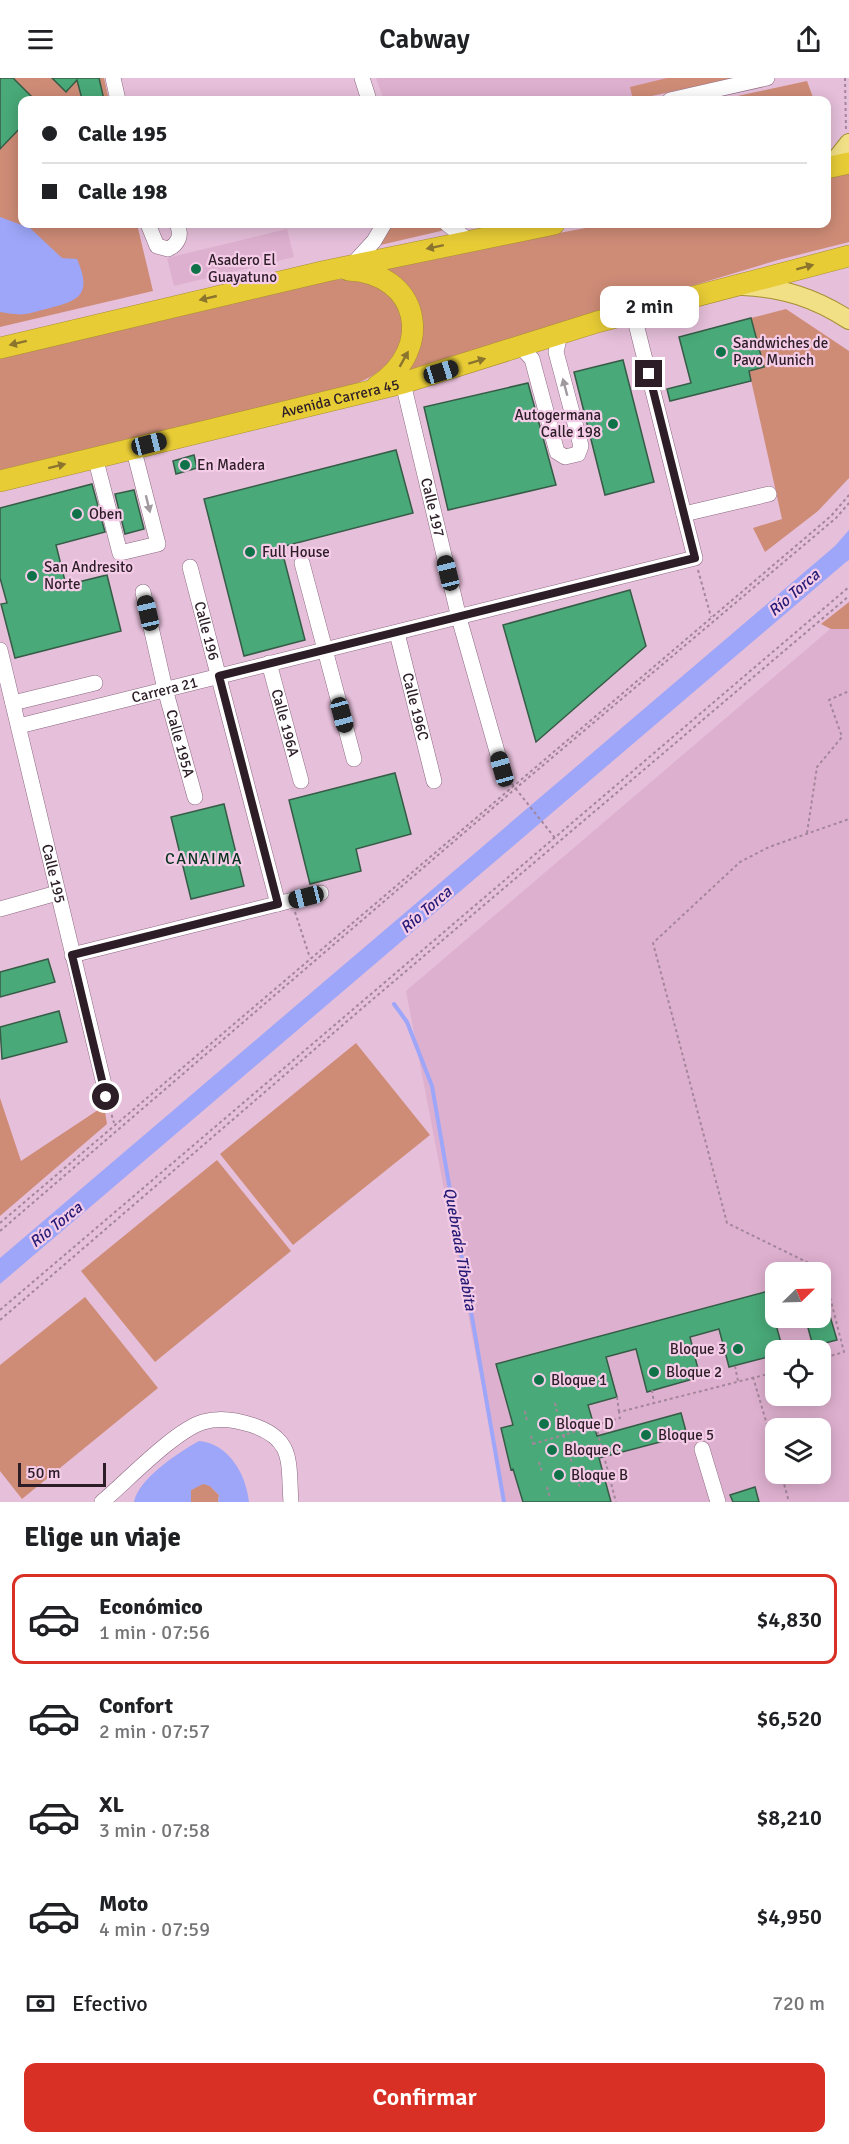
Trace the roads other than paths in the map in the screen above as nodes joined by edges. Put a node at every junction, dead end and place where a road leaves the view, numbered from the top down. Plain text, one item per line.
1 (113, 78) edge
2 (362, 78) edge
3 (369, 78) edge
4 (767, 78) edge
5 (117, 96) edge
6 (368, 96) edge
7 (375, 96) edge
8 (688, 96) edge
9 (847, 138) edge
10 (835, 166) edge
11 (150, 228) edge
12 (177, 228) edge
13 (382, 228) edge
14 (452, 228) edge
15 (532, 228) edge
16 (468, 240) junction
17 (849, 256) edge
18 (352, 265) junction
19 (326, 271) junction
20 (735, 286) junction
21 (633, 312) junction
22 (849, 320) edge
23 (560, 334) junction
24 (521, 347) junction
25 (0, 348) edge
26 (403, 383) junction
27 (360, 394) junction
28 (133, 447) junction
29 (95, 457) junction
30 (0, 481) edge
31 (769, 494) dead end
32 (684, 514) junction
33 (302, 563) dead end
34 (190, 567) dead end
35 (143, 592) dead end
36 (459, 618) junction
37 (397, 633) junction
38 (0, 650) edge
39 (324, 650) junction
40 (269, 663) junction
41 (219, 676) junction
42 (95, 683) dead end
43 (165, 689) junction
44 (13, 703) junction
45 (19, 726) junction
46 (354, 759) dead end
47 (502, 769) dead end
48 (301, 781) dead end
49 (434, 781) dead end
50 (195, 797) dead end
51 (57, 893) junction
52 (321, 893) dead end
53 (284, 902) junction
54 (0, 909) edge
55 (72, 955) junction
56 (106, 1097) dead end
57 (702, 1449) dead end
58 (102, 1502) edge
59 (291, 1502) edge
60 (718, 1502) edge

1 - 5 street
2 - 6 street
3 - 7 street
4 - 8 street
9 - 10 main road
11 - 12 street
13 - 18 street
14 - 16 street
15 - 16 highway
16 -> 18 highway
20 -> 17 highway, Avenida Carrera 45
18 - 19 highway
19 -> 25 highway
27 -> 19 highway
20 - 21 highway, Avenida Carrera 45
20 - 22 main road
21 - 23 highway, Avenida Carrera 45
21 - 32 street
23 - 24 highway, Avenida Carrera 45
24 -> 23 street
26 -> 24 highway, Avenida Carrera 45
26 - 27 highway, Avenida Carrera 45
26 - 36 street, Calle 197
27 - 28 highway, Avenida Carrera 45
28 - 29 highway, Avenida Carrera 45
28 -> 29 street
30 -> 29 highway, Avenida Carrera 45
31 - 32 street
32 - 36 street, Carrera 21
33 - 39 street
34 - 41 street, Calle 196
35 - 43 street, Calle 195A
36 - 37 street, Carrera 21
36 - 47 street, Calle 197
37 - 39 street, Carrera 21
37 - 49 street, Calle 196C
38 - 44 street, Calle 195
39 - 40 street, Carrera 21
39 - 46 street
40 - 41 street, Carrera 21
40 - 48 street, Calle 196A
41 - 43 street, Carrera 21
41 - 53 street, Calle 196
42 - 44 street
43 - 45 street, Carrera 21
43 - 50 street, Calle 195A
44 - 45 street, Calle 195
45 - 51 street, Calle 195
51 - 54 street
51 - 55 street, Calle 195
52 - 53 street
53 - 55 street
55 - 56 street, Calle 195
57 - 60 street
58 - 59 street

